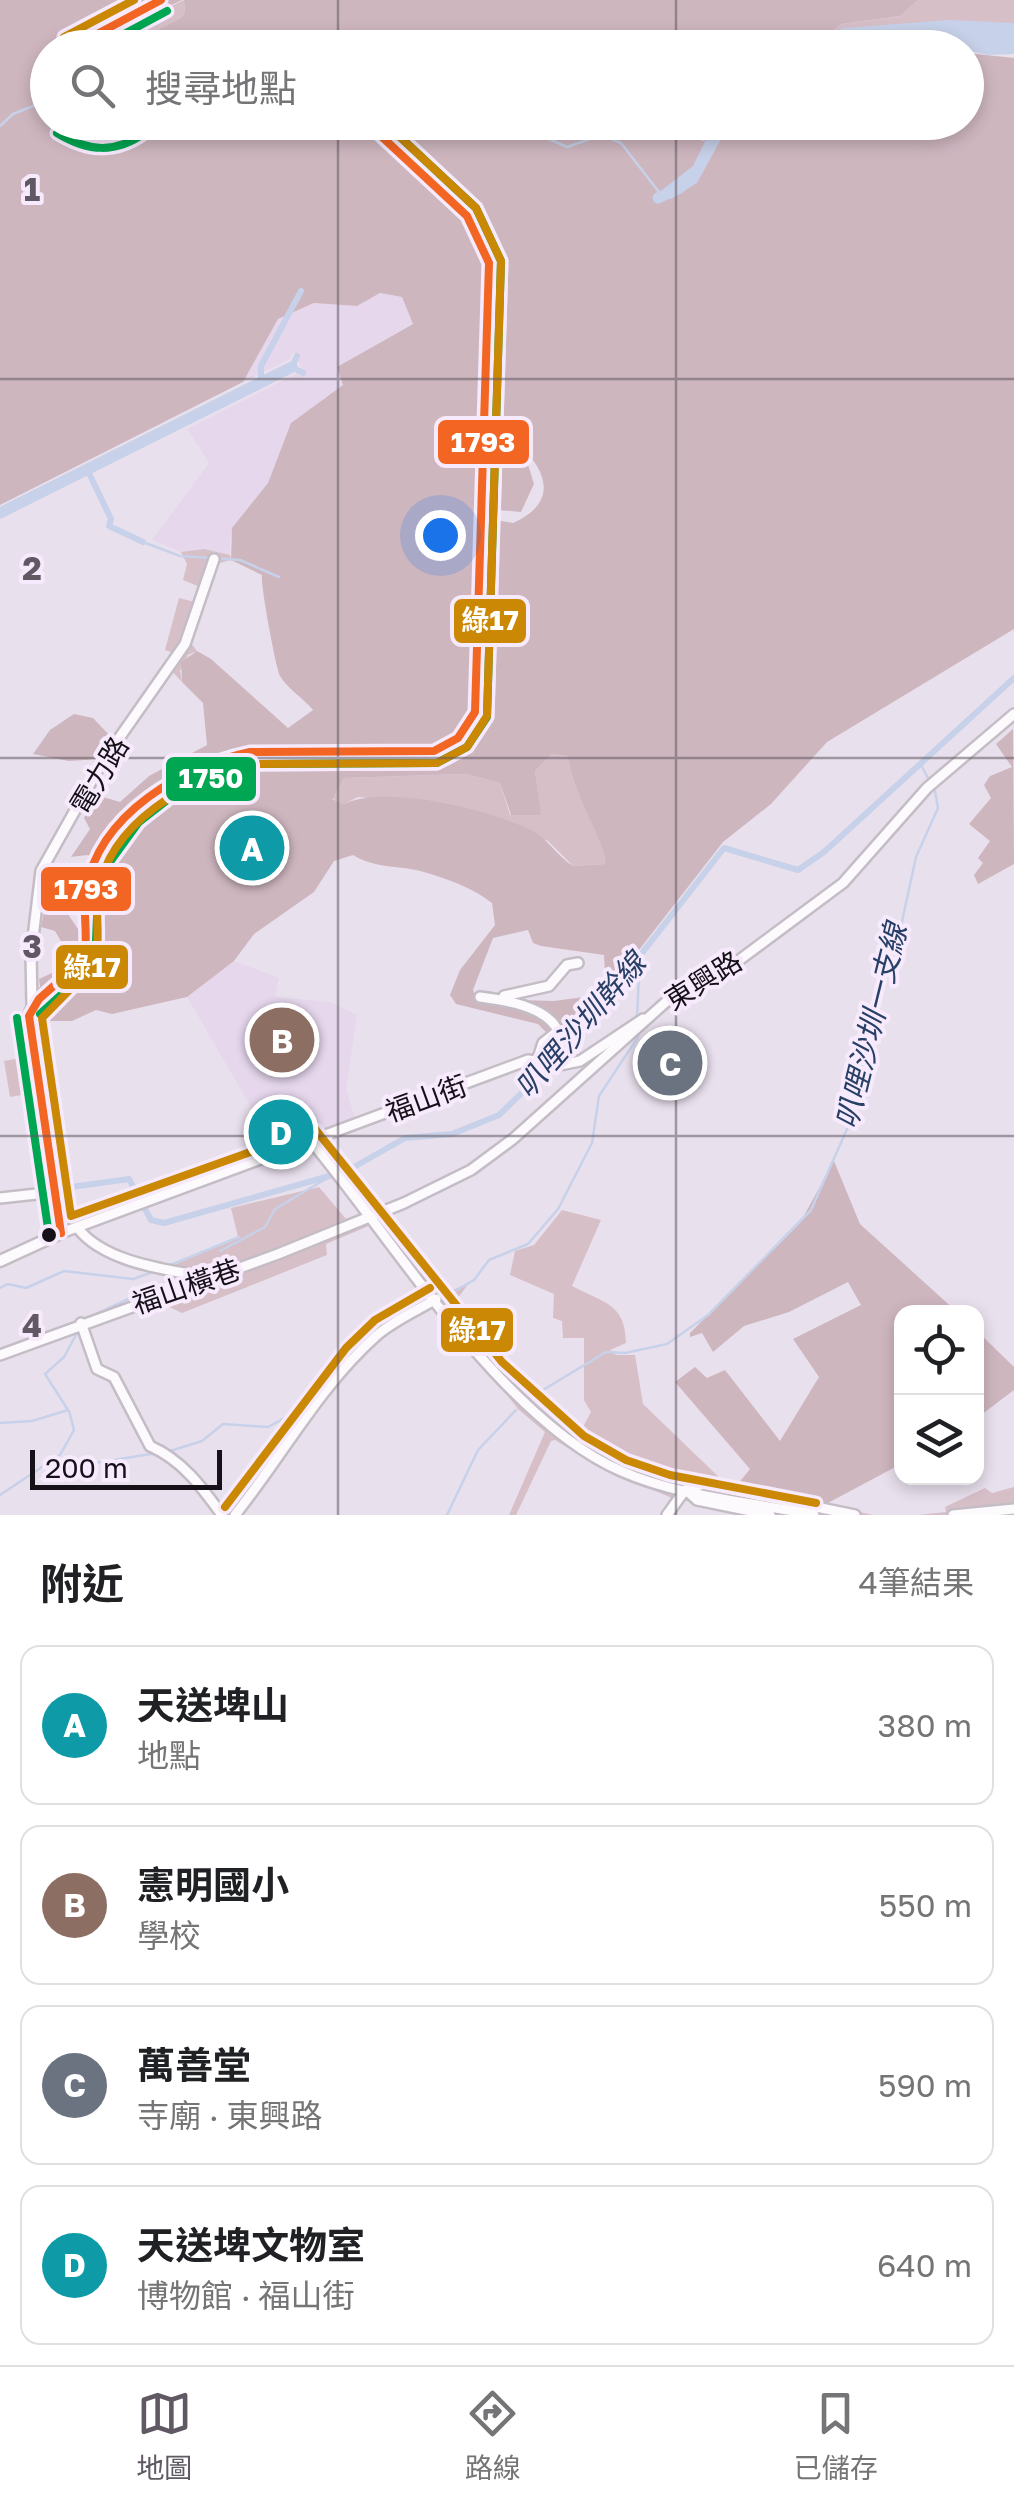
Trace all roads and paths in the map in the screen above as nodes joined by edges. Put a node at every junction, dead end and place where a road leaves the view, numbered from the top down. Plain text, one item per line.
1 (162, 0) edge
2 (104, 30) edge
3 (385, 140) edge
4 (214, 559) dead end
5 (1014, 714) edge
6 (578, 963) dead end
7 (32, 1005) junction
8 (647, 1016) junction
9 (537, 1061) junction
10 (311, 1141) junction
11 (55, 1192) junction
12 (0, 1198) edge
13 (371, 1215) junction
14 (77, 1227) junction
15 (60, 1234) junction
16 (0, 1262) edge
17 (182, 1273) junction
18 (209, 1278) junction
19 (178, 1289) junction
20 (436, 1299) junction
21 (80, 1323) junction
22 (0, 1354) edge
23 (685, 1490) junction
24 (1014, 1510) edge
25 (222, 1515) edge
26 (235, 1515) edge
27 (667, 1515) edge
28 (770, 1515) edge
29 (814, 1515) edge
30 (856, 1515) edge
31 (953, 1515) edge

1 - 2 main road
3 - 7 main road
4 - 7 street, 電力路
5 - 8 street, 東興路
6 - 9 street
7 - 11 main road
8 - 9 street, 福山街
8 - 13 street, 東興路
9 - 10 street, 福山街
10 - 13 street
10 - 14 street, 福山街
11 - 12 street
11 - 15 main road
13 - 18 street, 福山橫巷
13 - 20 street
14 - 15 street, 福山街
14 - 17 street
15 - 16 main road
17 - 18 street
17 - 19 street
18 - 19 street, 福山橫巷
19 - 21 street, 福山橫巷
20 - 23 street
20 - 26 street
21 - 22 street, 福山橫巷
21 - 25 street
23 - 27 street
23 - 28 street
23 - 29 street
23 - 30 street
24 - 31 street

